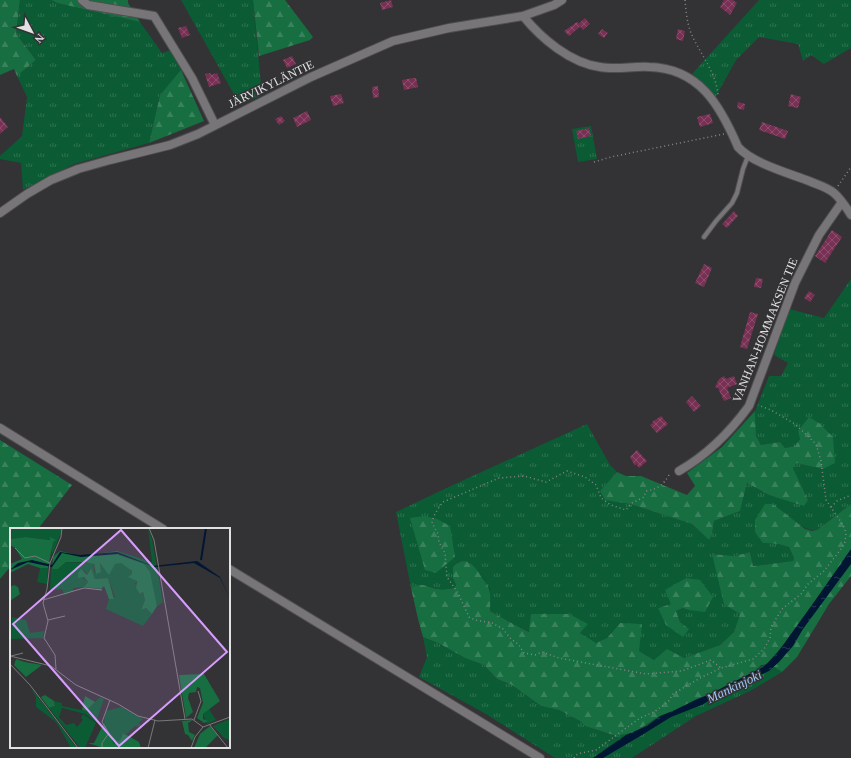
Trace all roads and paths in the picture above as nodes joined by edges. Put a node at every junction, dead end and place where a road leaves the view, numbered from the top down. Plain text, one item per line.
1 (82, 0) edge
2 (562, 0) edge
3 (685, 0) edge
4 (523, 16) junction
5 (717, 104) junction
6 (215, 125) junction
7 (732, 132) junction
8 (748, 156) junction
9 (594, 162) dead end
10 (851, 167) edge
11 (834, 193) junction
12 (842, 202) junction
13 (0, 213) edge
14 (851, 215) edge
15 (704, 237) dead end
16 (751, 402) junction
17 (0, 428) edge
18 (679, 471) dead end
19 (669, 475) dead end
20 (851, 495) edge
21 (831, 507) junction
22 (161, 528) edge
23 (230, 570) edge
24 (721, 668) junction
25 (540, 758) edge
26 (574, 758) edge

1 - 6 street
2 - 4 street, JÄRVIKYLÄNTIE
3 - 5 path
4 - 5 street
4 - 6 street, JÄRVIKYLÄNTIE
5 - 7 street
6 - 13 street, JÄRVIKYLÄNTIE
7 - 8 street
7 - 9 path
8 - 11 street
8 - 15 lane
10 - 11 path
11 - 12 street
12 - 14 street
12 - 16 street, VANHAN-HOMMAKSEN TIE
16 - 18 street, VANHAN-HOMMAKSEN TIE
16 - 21 path
17 - 22 street
19 - 24 path
20 - 21 path
21 - 24 path
23 - 25 street
24 - 26 path

